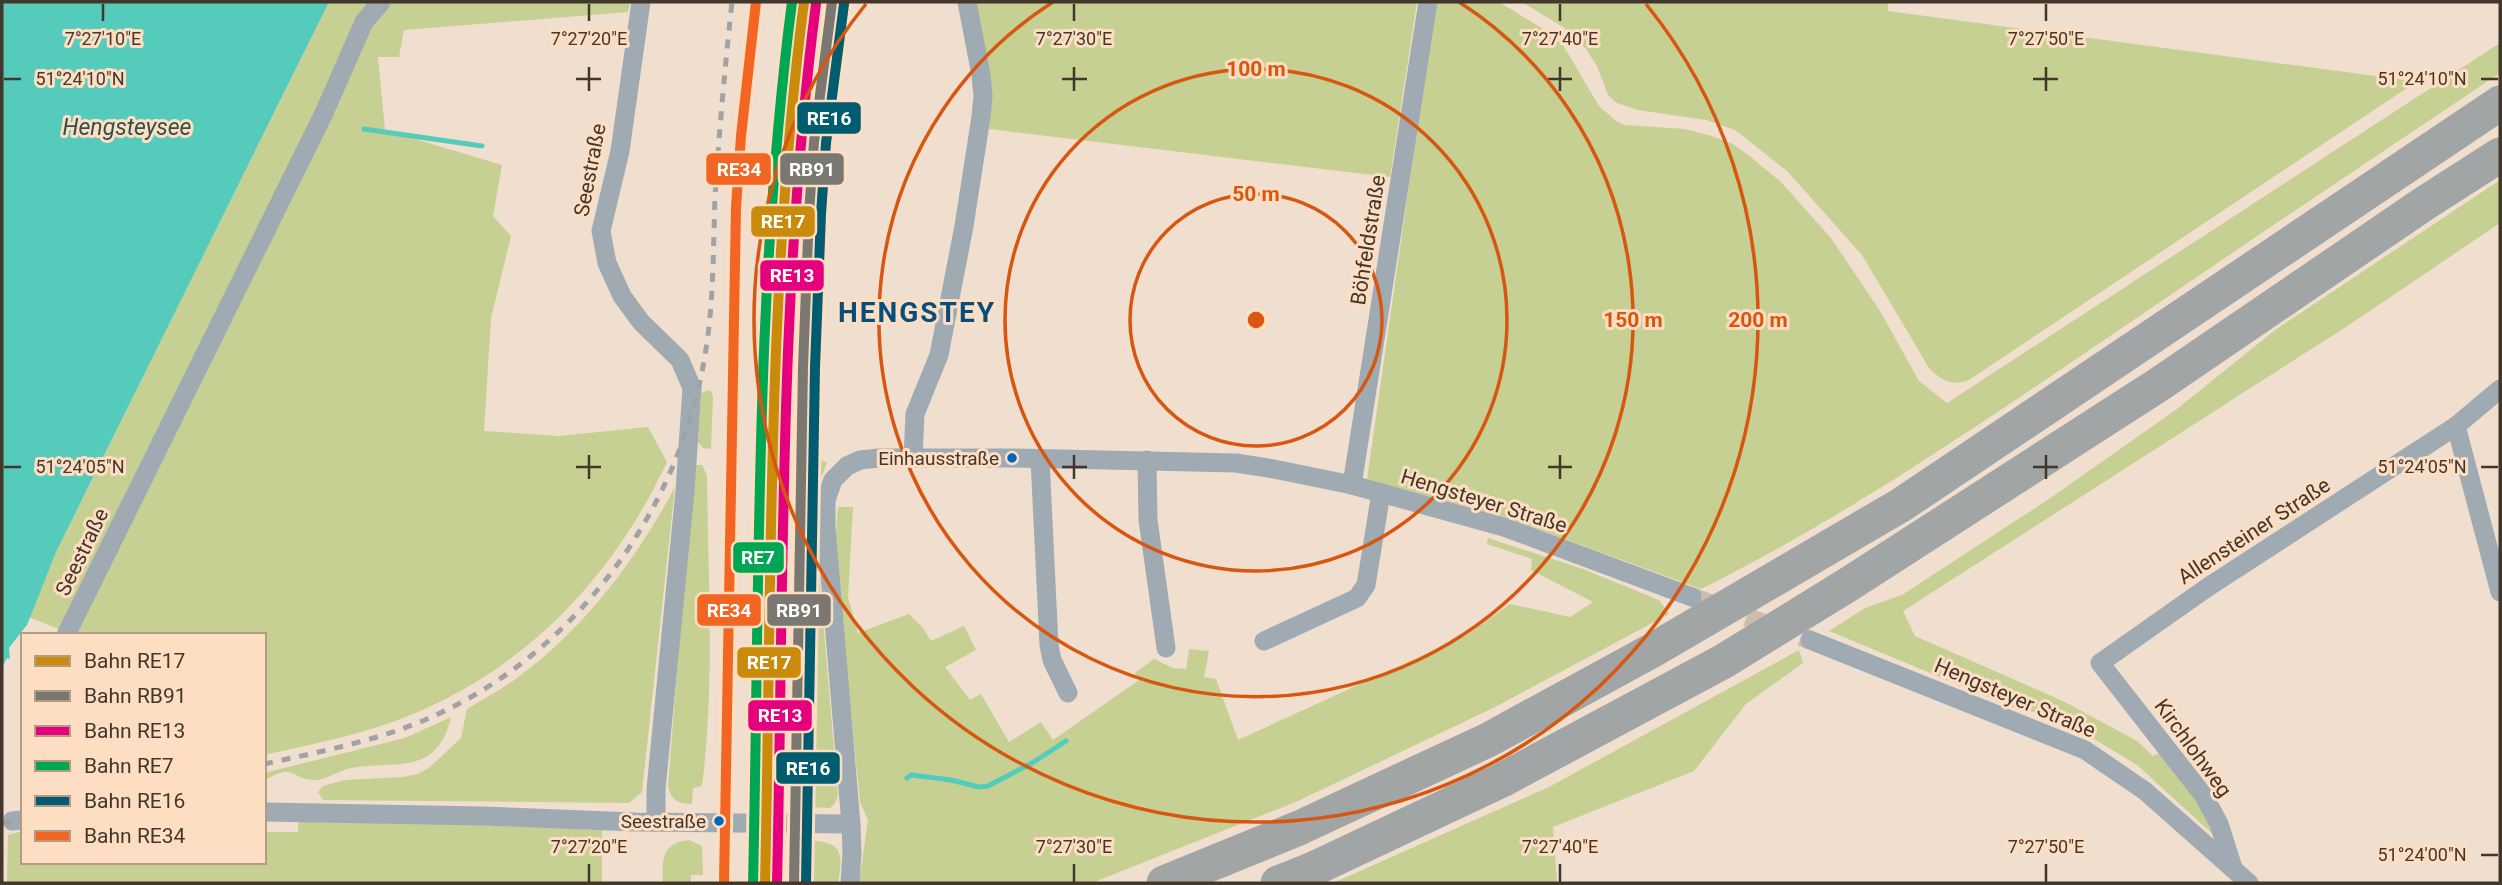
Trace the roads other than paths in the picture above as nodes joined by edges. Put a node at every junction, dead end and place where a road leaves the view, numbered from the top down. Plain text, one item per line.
1 (381, 2) edge
2 (641, 2) edge
3 (967, 2) edge
4 (1428, 2) edge
5 (2500, 103) edge
6 (2500, 155) edge
7 (2500, 389) edge
8 (2456, 426) junction
9 (913, 458) junction
10 (1040, 459) junction
11 (1147, 460) junction
12 (1352, 485) junction
13 (1381, 493) junction
14 (2500, 592) edge
15 (1692, 597) tunnel mouth
16 (67, 633) edge
17 (1810, 640) tunnel mouth
18 (1265, 641) dead end
19 (1166, 648) dead end
20 (2100, 663) joint
21 (1068, 693) dead end
22 (266, 812) edge
23 (656, 822) junction
24 (851, 824) junction
25 (2233, 868) junction
26 (850, 883) edge
27 (1164, 883) edge
28 (1278, 883) edge
29 (2249, 883) edge

1 - 16 street, Seestraße
2 - 23 street, Seestraße
3 - 9 street
4 - 12 street, Böhfeldstraße
5 - 27 highway
6 - 28 highway
7 - 8 street, Allensteiner Straße
8 - 14 street
8 - 20 street, Allensteiner Straße
9 - 10 street, Hengsteyer Straße
9 - 24 street, Hengsteyer Straße
10 - 11 street, Hengsteyer Straße
10 - 21 street
11 - 12 street, Hengsteyer Straße
11 - 19 street
12 - 13 street, Hengsteyer Straße
13 - 15 street, Hengsteyer Straße
13 - 18 street, Hengsteyer Straße
17 - 25 street, Hengsteyer Straße
20 - 25 street, Kirchlohweg
22 - 23 street
23 - 24 street
24 - 26 street
25 - 29 street, Hengsteyer Straße

